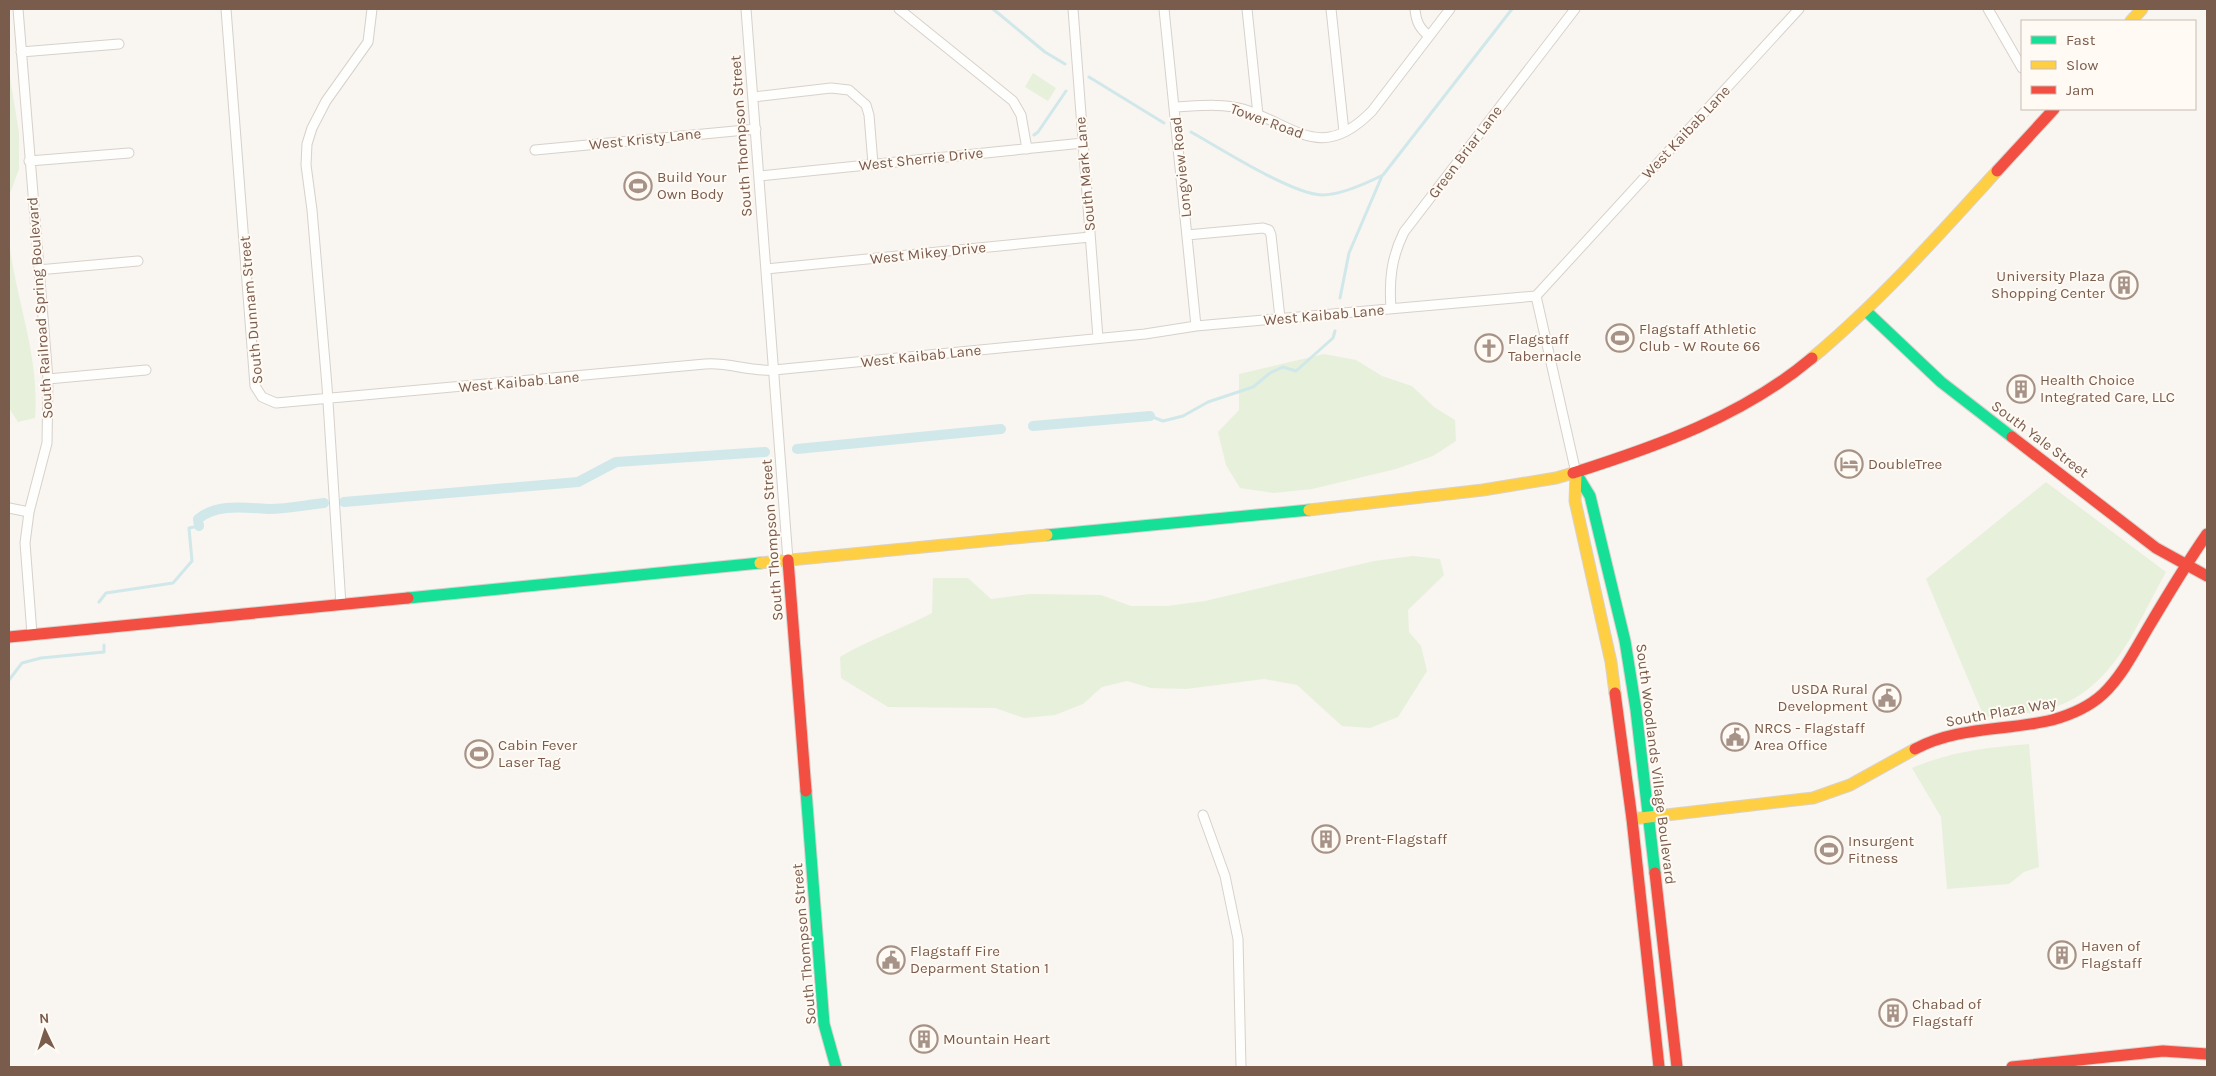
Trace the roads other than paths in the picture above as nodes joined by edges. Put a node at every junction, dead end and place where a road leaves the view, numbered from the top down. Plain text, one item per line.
1 (18, 9) edge
2 (226, 9) edge
3 (372, 9) edge
4 (746, 9) edge
5 (899, 9) edge
6 (1073, 9) edge
7 (1164, 9) edge
8 (1247, 9) edge
9 (1331, 9) edge
10 (1415, 9) edge
11 (1450, 9) edge
12 (1575, 9) edge
13 (1799, 9) edge
14 (1988, 9) edge
15 (2142, 9) edge
16 (2131, 20) edge
17 (1429, 36) junction
18 (119, 44) dead end
19 (21, 52) junction
20 (2021, 66) edge
21 (753, 97) junction
22 (1175, 107) junction
23 (2050, 110) edge
24 (1258, 115) junction
25 (756, 129) junction
26 (1344, 132) junction
27 (1083, 143) junction
28 (1027, 149) junction
29 (535, 150) dead end
30 (129, 153) dead end
31 (29, 161) junction
32 (873, 164) junction
33 (759, 176) junction
34 (1187, 235) junction
35 (1090, 237) junction
36 (138, 261) dead end
37 (766, 269) junction
38 (38, 270) junction
39 (1536, 296) junction
40 (1391, 309) junction
41 (1866, 311) junction
42 (1280, 318) junction
43 (1196, 326) junction
44 (1098, 338) junction
45 (146, 370) dead end
46 (774, 370) junction
47 (48, 379) junction
48 (328, 400) junction
49 (1576, 473) junction
50 (9, 508) edge
51 (30, 512) junction
52 (2207, 534) edge
53 (788, 560) junction
54 (2185, 565) junction
55 (2207, 576) edge
56 (340, 606) junction
57 (32, 634) junction
58 (9, 637) edge
59 (1203, 815) dead end
60 (1648, 818) junction
61 (1632, 819) junction
62 (2207, 1054) edge
63 (836, 1067) edge
64 (1241, 1067) edge
65 (1658, 1067) edge
66 (1677, 1067) edge
67 (2012, 1067) edge

1 - 19 street, South Railroad Spring Boulevard
2 - 48 street, South Dunnam Street
3 - 48 street
4 - 21 street, South Thompson Street
5 - 28 street
6 - 27 street, South Mark Lane
7 - 22 street, Longview Road
8 - 24 street
9 - 26 street
10 - 17 street
11 - 17 street, Tower Road
12 - 40 street, Green Briar Lane
13 - 39 street, West Kaibab Lane
14 - 20 street
15 - 16 street
17 - 26 street, Tower Road
18 - 19 street
19 - 31 street, South Railroad Spring Boulevard
21 - 25 street, South Thompson Street
21 - 32 street
22 - 24 street, Tower Road
22 - 34 street, Longview Road
23 - 41 street
24 - 26 street, Tower Road
25 - 29 street, West Kristy Lane
25 - 33 street, South Thompson Street
27 - 28 street, West Sherrie Drive
27 - 35 street, South Mark Lane
28 - 32 street, West Sherrie Drive
30 - 31 street
31 - 38 street, South Railroad Spring Boulevard
32 - 33 street, West Sherrie Drive
33 - 37 street, South Thompson Street
34 - 42 street
34 - 43 street, Longview Road
35 - 37 street, West Mikey Drive
35 - 44 street, South Mark Lane
36 - 38 street
37 - 46 street, South Thompson Street
38 - 47 street, South Railroad Spring Boulevard
39 - 40 street, West Kaibab Lane
39 - 49 street, South Woodlands Village Boulevard
40 - 42 street, West Kaibab Lane
41 - 49 street
41 - 54 street, South Yale Street
42 - 43 street, West Kaibab Lane
43 - 44 street, West Kaibab Lane
44 - 46 street, West Kaibab Lane
45 - 47 street
46 - 48 street, West Kaibab Lane
46 - 53 street, South Thompson Street
47 - 51 street, South Railroad Spring Boulevard
48 - 56 street
49 - 53 street
49 - 60 street, South Woodlands Village Boulevard
49 - 61 street, South Woodlands Village Boulevard
50 - 51 street
51 - 57 street, South Railroad Spring Boulevard
52 - 54 street, South Plaza Way
53 - 56 street
53 - 63 street, South Thompson Street
54 - 55 street, South Yale Street
54 - 60 street, South Plaza Way
56 - 57 street
57 - 58 street
59 - 64 street
60 - 61 street, South Plaza Way
60 - 66 street, South Woodlands Village Boulevard
61 - 65 street, South Woodlands Village Boulevard
62 - 67 street

